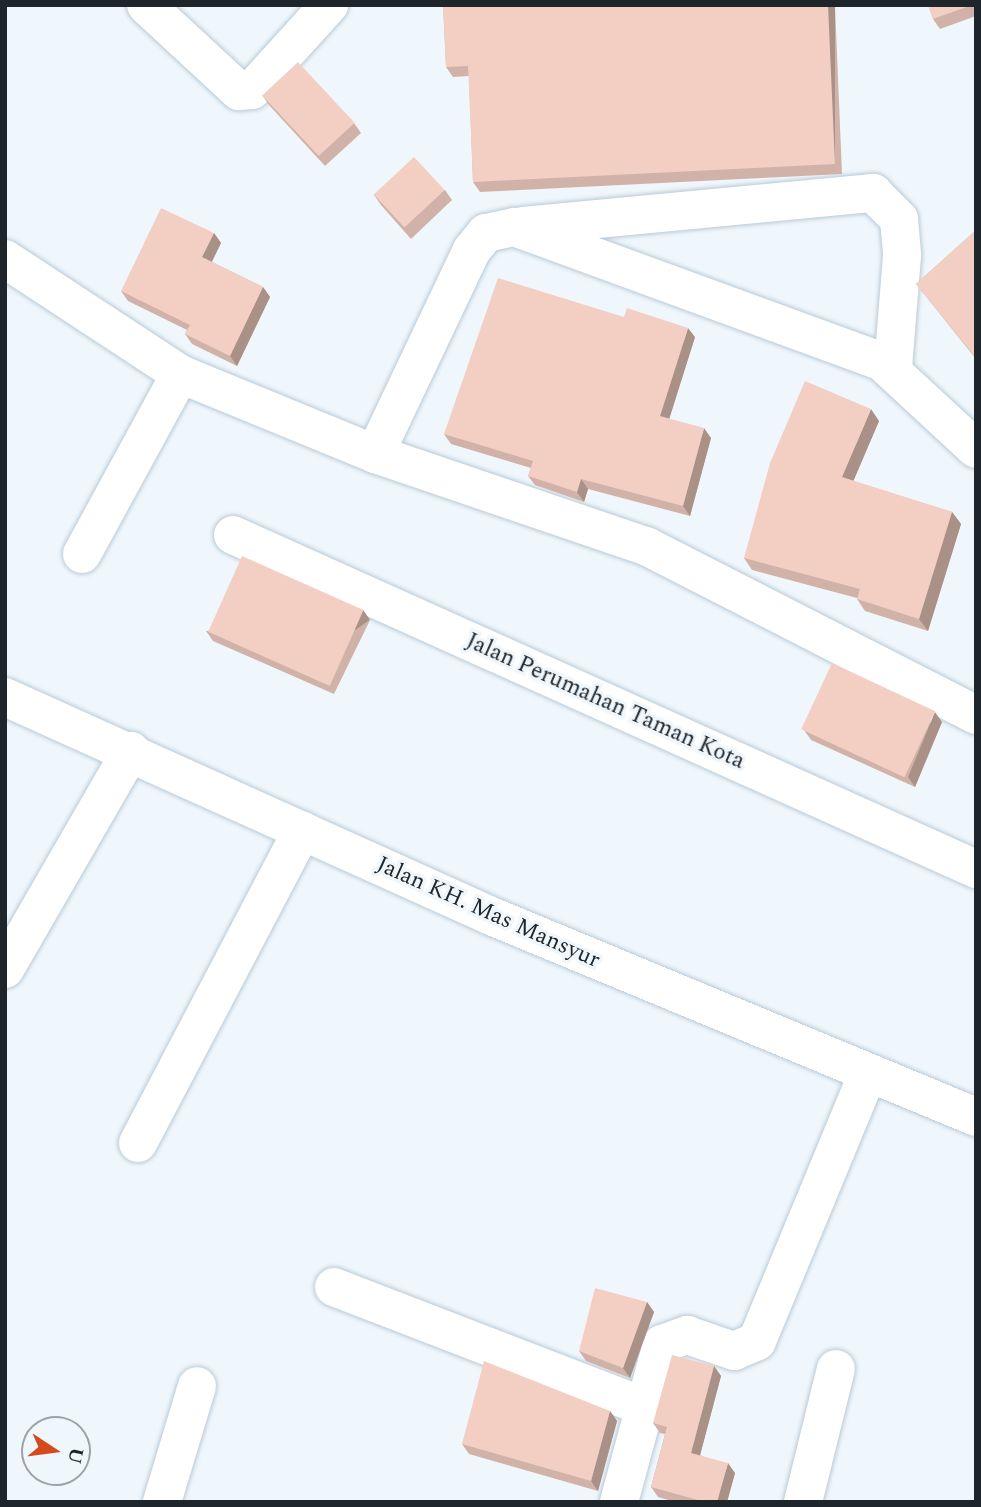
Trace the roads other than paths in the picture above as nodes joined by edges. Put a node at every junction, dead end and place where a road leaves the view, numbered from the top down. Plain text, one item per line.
1 (146, 5) edge
2 (329, 5) edge
3 (514, 227) junction
4 (5, 259) edge
5 (893, 369) junction
6 (180, 374) junction
7 (976, 449) edge
8 (374, 454) junction
9 (233, 535) dead end
10 (82, 554) dead end
11 (5, 697) edge
12 (976, 715) edge
13 (131, 751) junction
14 (302, 830) junction
15 (976, 869) edge
16 (5, 969) edge
17 (867, 1074) junction
18 (976, 1117) edge
19 (138, 1143) dead end
20 (334, 1287) dead end
21 (836, 1368) dead end
22 (197, 1386) dead end
23 (643, 1406) junction
24 (162, 1502) edge
25 (619, 1502) edge
26 (803, 1502) edge

1 - 2 street
3 - 5 street
3 - 5 street
3 - 8 street
4 - 6 street
5 - 7 street
6 - 8 street
6 - 10 street
8 - 12 street
9 - 15 street, Jalan Perumahan Taman Kota
11 - 13 street, Jalan KH. Mas Mansyur
13 - 14 street, Jalan KH. Mas Mansyur
13 - 16 street
14 - 17 street, Jalan KH. Mas Mansyur
14 - 19 street
17 - 18 street, Jalan KH. Mas Mansyur
17 - 23 street
20 - 23 street
21 - 26 street
22 - 24 street
23 - 25 street

